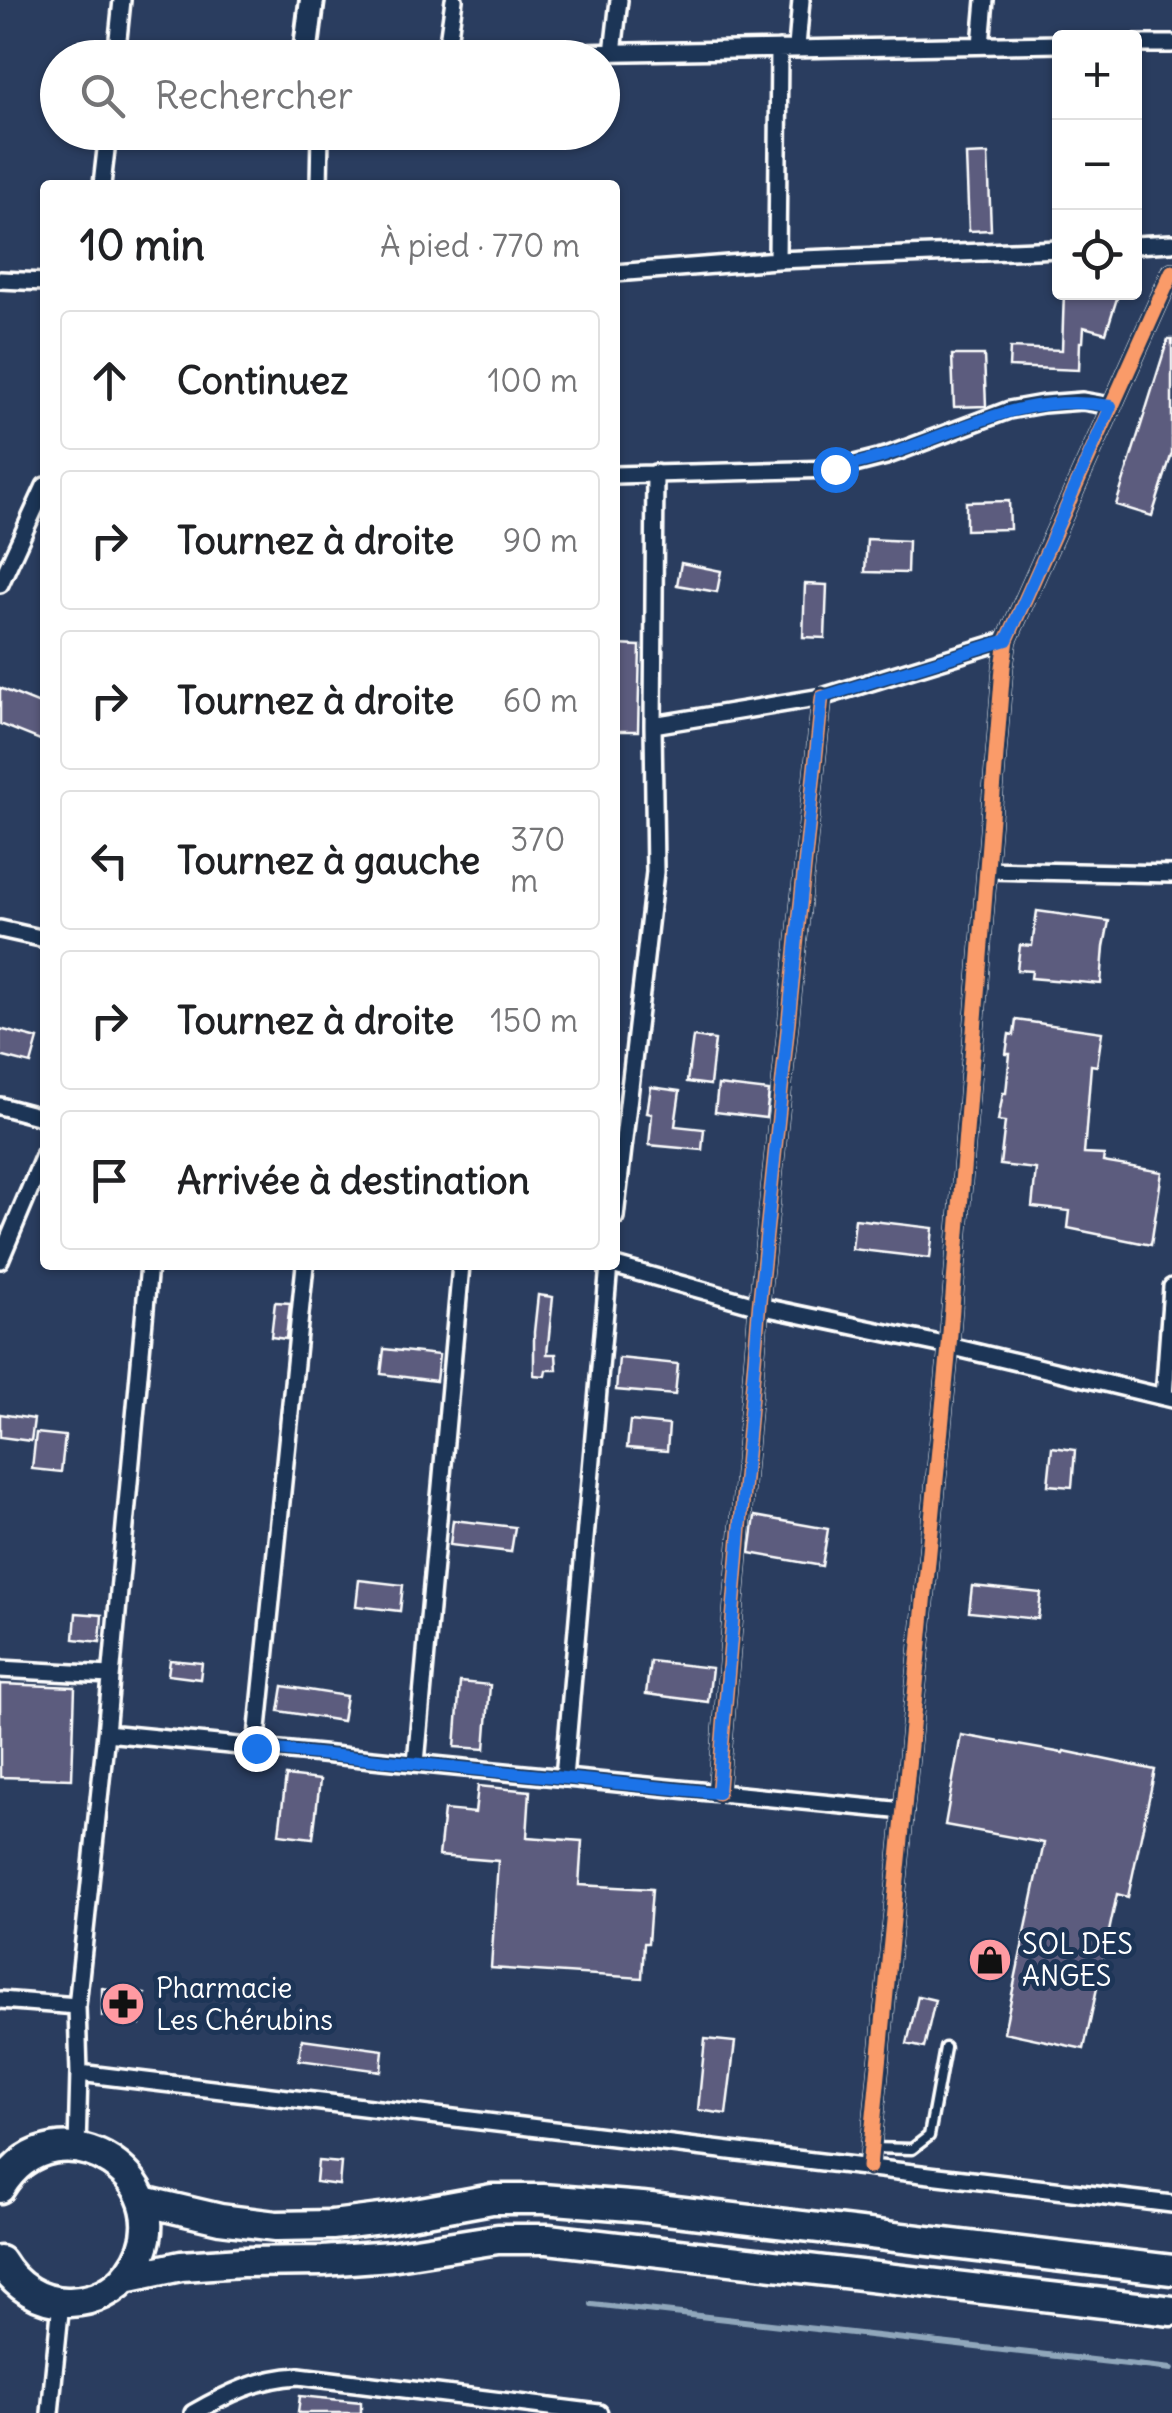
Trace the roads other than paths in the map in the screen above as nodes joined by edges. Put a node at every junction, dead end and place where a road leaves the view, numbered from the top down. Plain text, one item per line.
1 (122, 0) edge
2 (312, 0) edge
3 (454, 0) edge
4 (619, 0) edge
5 (802, 0) edge
6 (985, 0) edge
7 (118, 40) edge
8 (307, 40) edge
9 (448, 40) edge
10 (614, 40) edge
11 (1052, 44) edge
12 (1142, 44) edge
13 (1172, 44) edge
14 (981, 45) junction
15 (798, 47) junction
16 (779, 49) junction
17 (620, 52) edge
18 (106, 150) edge
19 (320, 150) edge
20 (103, 180) edge
21 (320, 180) edge
22 (1172, 243) edge
23 (1142, 245) edge
24 (1052, 248) edge
25 (776, 260) junction
26 (1172, 272) edge
27 (620, 273) edge
28 (0, 280) edge
29 (40, 282) edge
30 (1111, 406) junction
31 (655, 473) junction
32 (620, 475) edge
33 (40, 495) edge
34 (7, 552) edge
35 (0, 584) edge
36 (1007, 640) junction
37 (822, 697) junction
38 (652, 725) junction
39 (987, 870) junction
40 (1172, 874) edge
41 (0, 929) edge
42 (40, 938) edge
43 (0, 1106) edge
44 (40, 1117) edge
45 (40, 1164) edge
46 (620, 1175) edge
47 (0, 1260) edge
48 (620, 1268) edge
49 (149, 1270) edge
50 (304, 1270) edge
51 (461, 1270) edge
52 (610, 1270) edge
53 (1172, 1287) edge
54 (759, 1306) junction
55 (949, 1346) junction
56 (1168, 1398) edge
57 (0, 1669) edge
58 (110, 1676) junction
59 (106, 1733) junction
60 (256, 1748) junction
61 (416, 1763) junction
62 (564, 1778) junction
63 (718, 1793) junction
64 (904, 1811) junction
65 (0, 2000) edge
66 (77, 2006) junction
67 (945, 2048) dead end
68 (79, 2073) junction
69 (76, 2148) junction
70 (871, 2148) junction
71 (869, 2167) junction
72 (5, 2177) edge
73 (142, 2201) junction
74 (1172, 2204) edge
75 (4, 2269) edge
76 (1172, 2270) edge
77 (125, 2278) junction
78 (61, 2302) junction
79 (1172, 2310) edge
80 (50, 2413) edge
81 (193, 2413) edge
82 (599, 2413) edge

1 - 7 street
2 - 8 street
3 - 9 street
4 - 10 street
5 - 15 street
6 - 14 street
11 - 14 street
12 - 13 street
14 - 15 street
15 - 16 street
16 - 17 street
16 - 25 street
18 - 20 street
19 - 21 street
22 - 23 street
24 - 25 street
25 - 27 street
26 - 30 street
28 - 29 street
30 - 31 street
30 - 36 street
31 - 32 street
31 - 38 street
33 - 34 street
34 - 35 street
36 - 37 street
36 - 39 street
37 - 38 street
37 - 54 street
38 - 46 street
39 - 40 street
39 - 55 street
41 - 42 street
43 - 44 street
45 - 47 street
48 - 54 street
49 - 58 street
50 - 60 street
51 - 61 street
52 - 62 street
53 - 56 street
54 - 55 street
54 - 63 street
55 - 56 street
55 - 64 street
57 - 58 street
58 - 59 street
59 - 60 street
59 - 66 street
60 - 61 street
61 - 62 street
62 - 63 street
63 - 64 street
64 - 70 street
65 - 66 street
66 - 68 street
67 - 70 lane
68 - 69 street
68 - 71 street
69 - 72 highway
69 - 73 highway
70 - 71 street
71 - 74 street
73 - 76 highway
73 - 77 highway
75 - 78 highway
77 - 78 highway
77 - 79 highway
78 - 80 street
81 - 82 street

